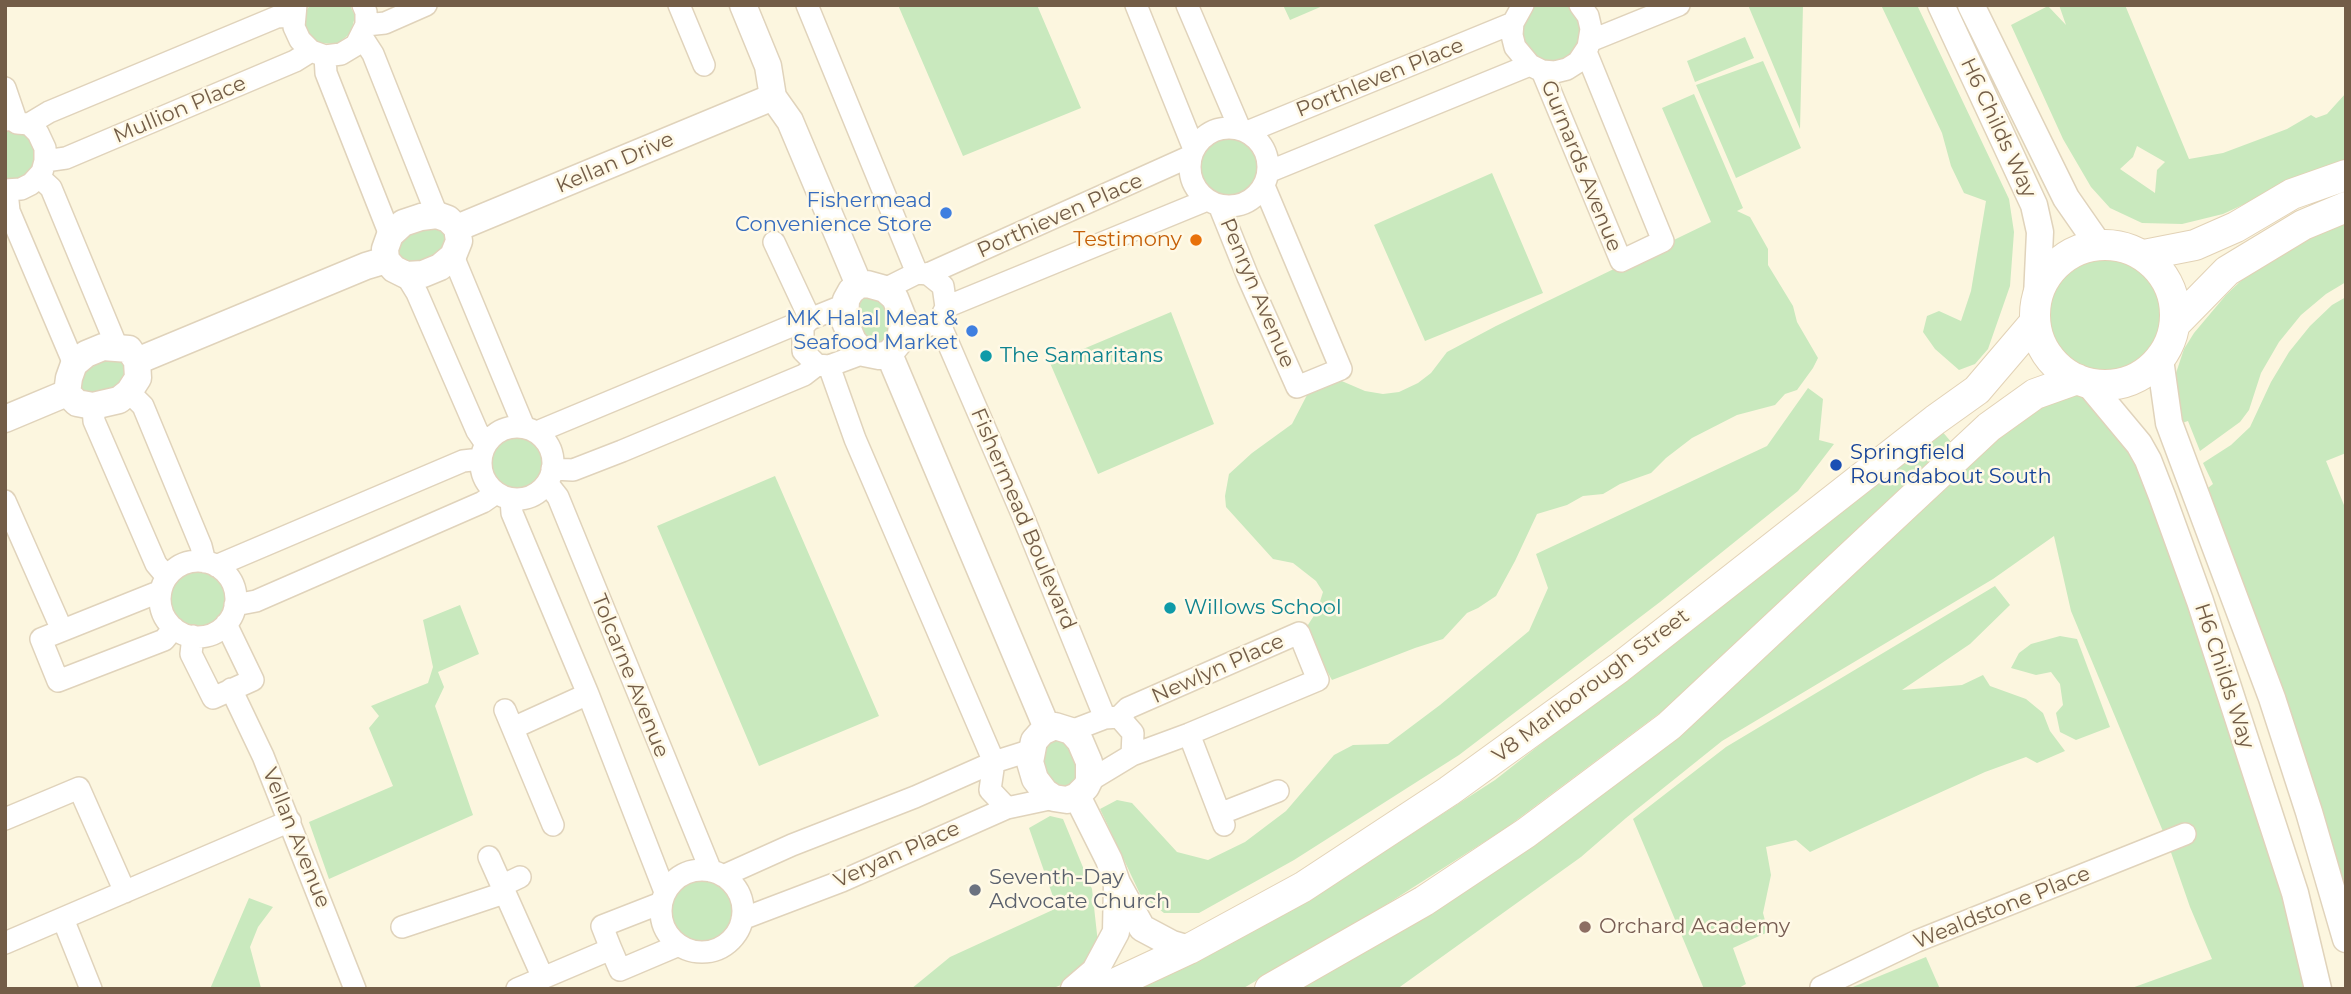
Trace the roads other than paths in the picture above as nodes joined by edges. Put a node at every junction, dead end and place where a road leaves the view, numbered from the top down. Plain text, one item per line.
1 (426, 5) edge
2 (679, 5) edge
3 (743, 5) edge
4 (807, 5) edge
5 (1136, 5) edge
6 (1187, 5) edge
7 (1580, 5) edge
8 (1679, 5) edge
9 (1941, 5) edge
10 (1971, 5) edge
11 (295, 10) edge
12 (1516, 12) edge
13 (364, 23) edge
14 (1588, 46) junction
15 (318, 53) junction
16 (704, 65) dead end
17 (1536, 68) junction
18 (5, 88) edge
19 (773, 97) junction
20 (17, 122) edge
21 (1244, 131) junction
22 (1193, 153) junction
23 (42, 169) junction
24 (2346, 175) edge
25 (1266, 179) junction
26 (6, 191) edge
27 (1213, 203) junction
28 (2346, 207) edge
29 (447, 222) junction
30 (774, 243) dead end
31 (2098, 244) junction
32 (453, 256) junction
33 (2144, 256) junction
34 (394, 257) junction
35 (923, 273) junction
36 (885, 289) junction
37 (852, 295) junction
38 (2036, 309) junction
39 (943, 314) junction
40 (807, 323) junction
41 (2175, 324) junction
42 (885, 347) junction
43 (127, 354) junction
44 (2160, 359) junction
45 (74, 364) junction
46 (823, 365) junction
47 (2083, 382) junction
48 (129, 392) junction
49 (67, 393) junction
50 (93, 406) junction
51 (5, 419) edge
52 (530, 430) junction
53 (483, 452) junction
54 (550, 476) junction
55 (504, 496) junction
56 (5, 501) edge
57 (210, 564) junction
58 (164, 584) junction
59 (231, 614) junction
60 (62, 630) junction
61 (183, 632) junction
62 (231, 689) junction
63 (589, 694) junction
64 (1112, 717) junction
65 (1059, 730) junction
66 (1189, 734) junction
67 (1031, 750) junction
68 (1132, 755) junction
69 (994, 762) junction
70 (1278, 791) dead end
71 (1074, 792) junction
72 (1007, 808) junction
73 (5, 819) edge
74 (290, 821) junction
75 (553, 825) dead end
76 (2185, 834) dead end
77 (489, 857) dead end
78 (717, 873) junction
79 (1117, 883) junction
80 (508, 885) junction
81 (125, 892) junction
82 (663, 897) junction
83 (63, 919) junction
84 (742, 919) junction
85 (402, 927) dead end
86 (2346, 939) edge
87 (5, 943) edge
88 (679, 946) junction
89 (611, 948) junction
90 (1189, 949) junction
91 (543, 978) junction
92 (1822, 988) edge
93 (91, 989) edge
94 (355, 989) edge
95 (517, 989) edge
96 (1074, 989) edge
97 (1103, 989) edge
98 (1270, 989) edge
99 (2318, 989) edge

1 - 13 street
2 - 16 street
3 - 19 street
4 - 35 street
5 - 22 street
6 - 21 street
7 - 14 street
8 - 14 street
9 - 38 street, H6 Childs Way
10 - 31 street, H6 Childs Way
11 - 15 street
11 - 20 street
12 - 17 street
12 - 21 street, Porthleven Place
13 - 15 street, Mullion Place
13 - 29 street
14 - 17 street
14 - 17 street, Gurnards Avenue
15 - 23 street, Mullion Place
15 - 34 street
17 - 25 street
18 - 20 street
19 - 29 street, Kellan Drive
19 - 37 street
20 - 23 street
21 - 22 street
21 - 25 street
22 - 27 street
22 - 35 street, Porthieven Place
23 - 26 street, Mullion Place
23 - 43 street
24 - 33 main road
25 - 27 street
25 - 27 street, Penryn Avenue
26 - 45 street
27 - 39 street
28 - 41 main road
29 - 32 street
29 - 34 street, Kellan Drive
30 - 40 street
31 - 33 main road
31 - 38 main road
32 - 34 street, Kellan Drive
32 - 52 street
33 - 41 main road
34 - 43 street, Kellan Drive
34 - 53 street
35 - 36 street, Porthieven Place
35 - 39 street, Fishermead Boulevard
36 - 37 street
36 - 42 street
37 - 40 street
37 - 42 street
38 - 47 main road
38 - 90 main road, V8 Marlborough Street
39 - 42 street
39 - 64 street, Fishermead Boulevard
40 - 46 street
40 - 52 street
41 - 44 main road
42 - 46 street
42 - 65 street
43 - 45 street, Kellan Drive
43 - 48 street
44 - 47 main road
44 - 86 street, H6 Childs Way
45 - 49 street
46 - 54 street
46 - 69 street
47 - 98 main road
47 - 99 street, H6 Childs Way
48 - 50 street
48 - 57 street
49 - 50 street
49 - 51 street
50 - 58 street
52 - 53 street
52 - 54 street
53 - 55 street
53 - 57 street
54 - 55 street
54 - 78 street, Tolcarne Avenue
55 - 59 street
55 - 63 street
56 - 60 street
57 - 58 street
57 - 59 street
58 - 60 street
58 - 61 street
59 - 61 street
59 - 62 street
60 - 61 street
61 - 62 street
62 - 74 street, Vellan Avenue
63 - 75 street
63 - 82 street
64 - 65 street, Newlyn Place
64 - 66 street, Newlyn Place
64 - 68 street
65 - 67 street
65 - 71 street
66 - 68 street, Newlyn Place
66 - 70 street
67 - 69 street
67 - 71 street
68 - 71 street, Newlyn Place
69 - 72 street
69 - 78 street
71 - 72 street, Veryan Place
71 - 79 street
72 - 84 street, Veryan Place
73 - 81 street
74 - 81 street
74 - 94 street, Vellan Avenue
76 - 92 street, Wealdstone Place
77 - 80 street
78 - 82 street
78 - 84 street
79 - 90 street
79 - 96 street
80 - 85 street
80 - 91 street
81 - 83 street
82 - 88 street
82 - 89 street
83 - 87 street
83 - 93 street
84 - 88 street
88 - 89 street
89 - 91 street
90 - 97 main road, V8 Marlborough Street
91 - 95 street

